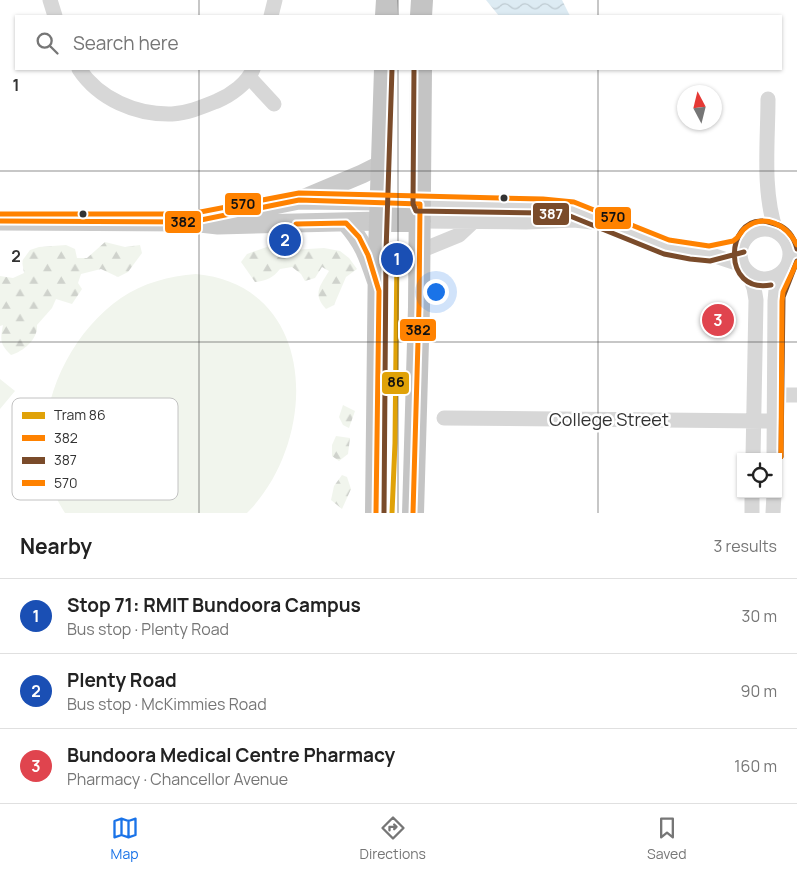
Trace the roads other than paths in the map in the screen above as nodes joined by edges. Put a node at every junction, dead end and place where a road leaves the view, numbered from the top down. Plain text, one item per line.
1 (50, 0) edge
2 (275, 0) edge
3 (386, 0) edge
4 (422, 0) edge
5 (55, 15) edge
6 (271, 15) edge
7 (386, 15) edge
8 (422, 15) edge
9 (80, 70) edge
10 (385, 70) edge
11 (421, 70) edge
12 (252, 73) edge
13 (768, 99) dead end
14 (274, 104) dead end
15 (382, 164) junction
16 (767, 188) junction
17 (299, 200) junction
18 (381, 211) junction
19 (420, 212) junction
20 (0, 221) edge
21 (474, 221) junction
22 (191, 222) junction
23 (346, 223) junction
24 (604, 223) junction
25 (754, 232) junction
26 (786, 239) edge
27 (742, 245) junction
28 (420, 251) junction
29 (709, 254) junction
30 (790, 266) edge
31 (745, 269) junction
32 (379, 291) junction
33 (775, 395) junction
34 (797, 395) edge
35 (444, 418) dead end
36 (753, 421) junction
37 (774, 421) junction
38 (753, 453) edge
39 (774, 453) edge
40 (752, 498) edge
41 (774, 498) edge
42 (376, 513) edge
43 (413, 513) edge
44 (752, 513) edge
45 (773, 513) edge

1 - 5 street
2 - 6 street
3 - 7 highway
4 - 8 highway
9 - 12 street
10 - 15 highway
11 - 19 highway
12 - 14 street
13 - 16 street
15 - 17 main road
15 - 18 highway
16 - 25 street
16 - 26 street
17 - 18 main road
17 - 22 main road
18 - 19 highway
18 - 23 main road
18 - 32 highway
19 - 21 street
19 - 24 street
19 - 28 highway
20 - 22 main road
21 - 24 street
21 - 28 street
22 - 23 main road
23 - 32 main road
24 - 29 street
25 - 26 street
25 - 27 street
26 - 30 street
27 - 29 street
27 - 31 street
28 - 43 highway
29 - 31 street
30 - 31 street
30 - 33 street
31 - 36 street
32 - 42 highway
33 - 34 street
33 - 37 street
35 - 36 street, College Street
36 - 37 street, College Street
36 - 38 street
37 - 39 street
40 - 44 street
41 - 45 street

